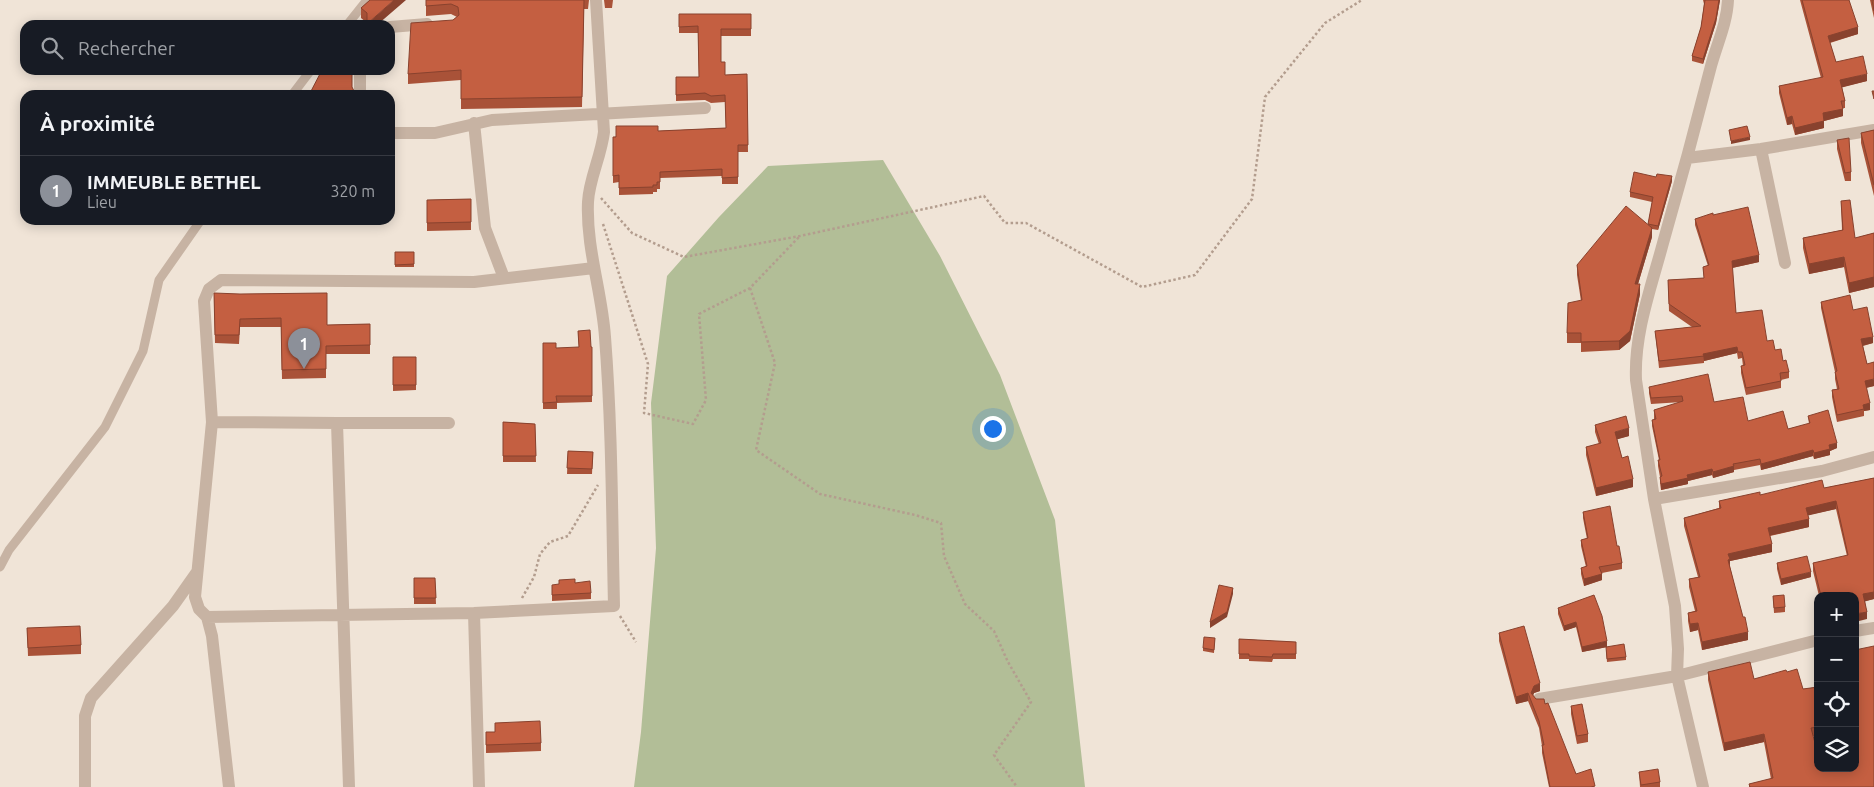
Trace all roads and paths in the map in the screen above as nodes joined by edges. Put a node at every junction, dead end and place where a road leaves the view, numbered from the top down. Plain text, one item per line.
1 (368, 0) edge
2 (596, 0) edge
3 (1362, 0) edge
4 (1728, 0) edge
5 (351, 20) edge
6 (443, 22) edge
7 (395, 27) edge
8 (307, 75) edge
9 (360, 75) edge
10 (296, 90) edge
11 (360, 90) edge
12 (705, 108) dead end
13 (603, 114) junction
14 (474, 123) junction
15 (1874, 130) edge
16 (395, 133) edge
17 (1761, 149) junction
18 (1688, 158) junction
19 (590, 185) junction
20 (603, 223) dead end
21 (198, 225) edge
22 (800, 236) junction
23 (1785, 262) dead end
24 (594, 268) junction
25 (504, 278) junction
26 (750, 288) junction
27 (212, 422) junction
28 (337, 422) junction
29 (449, 423) dead end
30 (1874, 457) edge
31 (610, 464) junction
32 (1654, 499) junction
33 (0, 566) edge
34 (197, 572) junction
35 (522, 598) dead end
36 (614, 606) junction
37 (474, 613) junction
38 (344, 615) junction
39 (207, 617) junction
40 (1874, 628) edge
41 (1859, 630) edge
42 (1814, 641) edge
43 (636, 642) dead end
44 (1677, 676) junction
45 (1538, 699) edge
46 (85, 787) edge
47 (229, 787) edge
48 (349, 787) edge
49 (479, 787) edge
50 (1017, 787) edge
51 (1703, 787) edge

1 - 5 lane
2 - 13 street
3 - 22 path
4 - 18 street
6 - 7 street
8 - 10 lane
9 - 11 street
12 - 13 street
13 - 14 street
13 - 19 street
14 - 16 street
14 - 25 street
15 - 17 street
17 - 18 street
17 - 23 street
18 - 32 street
19 - 22 path
19 - 24 street
20 - 26 path
21 - 33 lane
22 - 26 path
24 - 25 street
24 - 31 street
25 - 27 street
26 - 50 path
27 - 28 street
27 - 34 street
28 - 29 street
28 - 38 street
30 - 32 street
31 - 35 path
31 - 36 street
32 - 44 street
34 - 39 street
34 - 46 street
36 - 37 street
36 - 43 path
37 - 38 street
37 - 49 street
38 - 39 street
38 - 48 street
39 - 47 street
40 - 41 street
42 - 44 street
44 - 45 street
44 - 51 street

